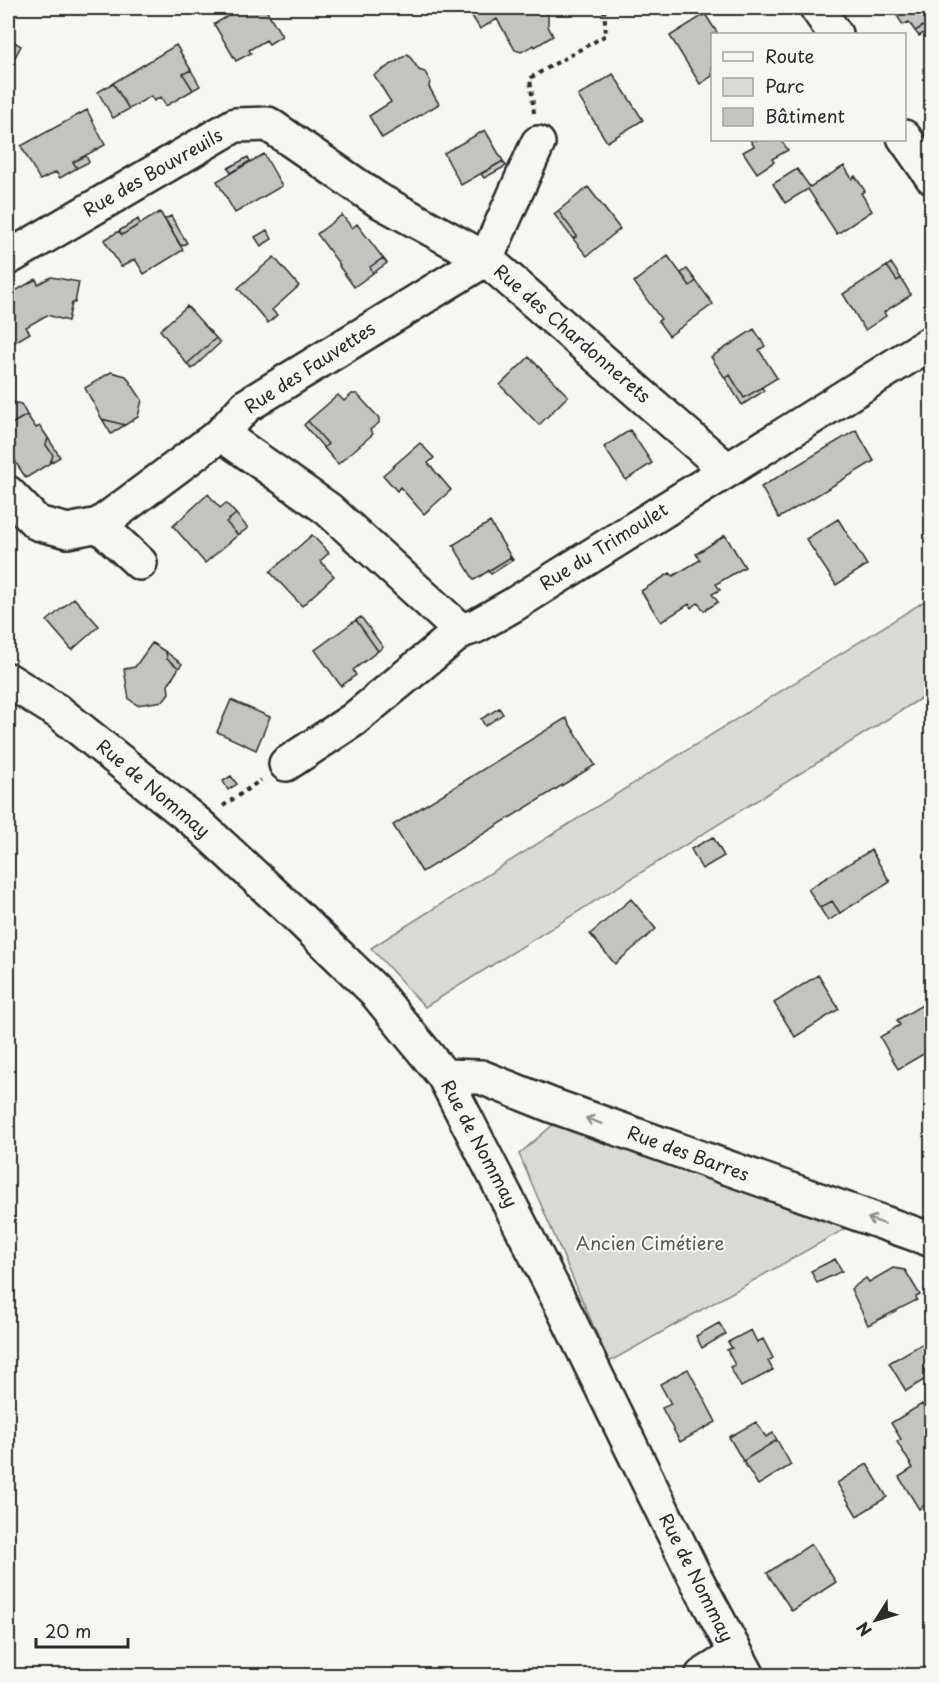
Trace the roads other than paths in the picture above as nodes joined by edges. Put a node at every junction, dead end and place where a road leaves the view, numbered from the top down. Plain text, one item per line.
1 (817, 8) edge
2 (834, 33) edge
3 (906, 140) edge
4 (538, 143) road end
5 (932, 177) edge
6 (8, 258) edge
7 (486, 259) junction
8 (932, 342) edge
9 (221, 434) junction
10 (726, 469) junction
11 (8, 493) edge
12 (99, 525) junction
13 (140, 563) dead end
14 (461, 632) junction
15 (8, 680) edge
16 (286, 764) road end
17 (444, 1076) junction
18 (932, 1240) edge
19 (742, 1665) edge
20 (702, 1676) edge

1 - 2 street
3 - 5 street
4 - 7 street, Rue des Chardonnerets
6 - 7 street, Rue des Bouvreuils
7 - 9 street, Rue des Fauvettes
7 - 10 street, Rue des Chardonnerets
8 - 10 street, Rue du Trimoulet
9 - 12 street, Rue des Fauvettes
9 - 14 street
10 - 14 street, Rue du Trimoulet
11 - 12 street
12 - 13 street
14 - 16 street, Rue du Trimoulet
15 - 17 street, Rue de Nommay
18 -> 17 street, Rue des Barres
17 - 19 street, Rue de Nommay
19 - 20 street

